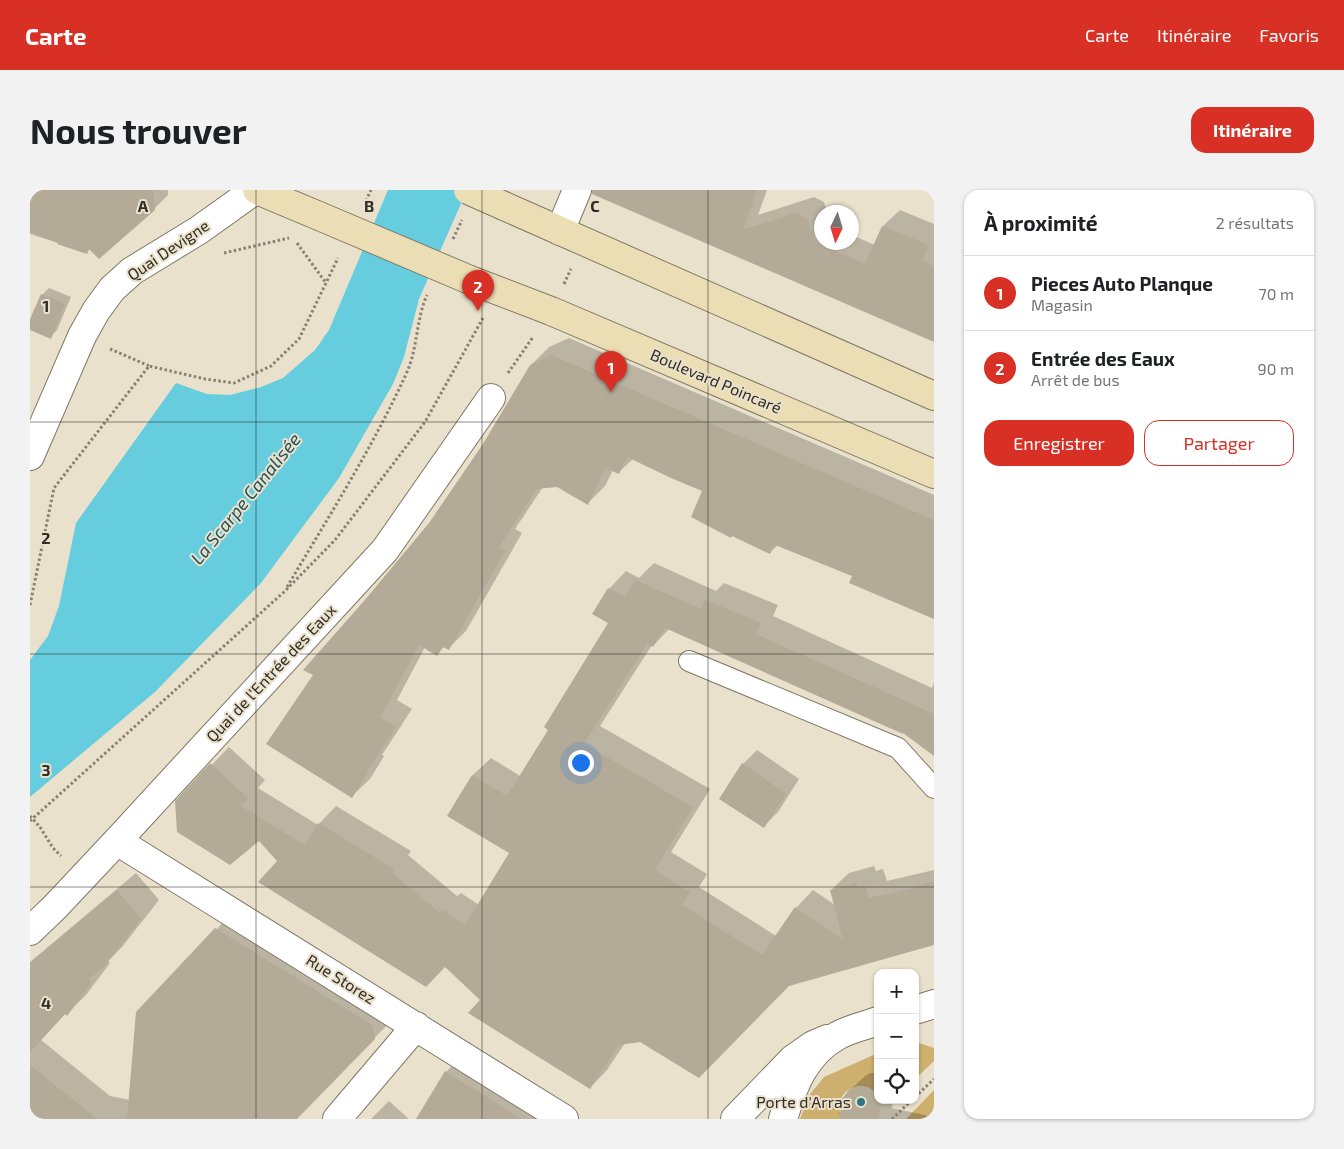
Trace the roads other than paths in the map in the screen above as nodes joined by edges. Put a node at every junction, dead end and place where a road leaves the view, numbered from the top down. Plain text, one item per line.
1 (256, 190) edge
2 (577, 190) edge
3 (466, 202) edge
4 (560, 231) junction
5 (934, 396) edge
6 (491, 398) dead end
7 (30, 456) edge
8 (934, 474) edge
9 (688, 661) dead end
10 (934, 788) edge
11 (117, 841) junction
12 (30, 931) edge
13 (934, 1004) edge
14 (919, 1009) edge
15 (874, 1022) edge
16 (416, 1026) junction
17 (838, 1035) junction
18 (337, 1119) edge
19 (564, 1119) edge
20 (735, 1119) edge
21 (783, 1119) edge

1 - 7 street, Quai Devigne
1 - 8 main road, Boulevard Poincaré, bridge
2 - 4 street
3 - 4 main road, bridge
4 - 5 main road
6 - 11 street, Quai de l'Entrée des Eaux
9 - 10 lane
11 - 12 street, Quai de l'Entrée des Eaux
11 - 16 street, Rue Storez
13 - 14 street
15 - 17 street
16 - 18 street
16 - 19 street, Rue Storez
17 - 20 street
17 - 21 street

